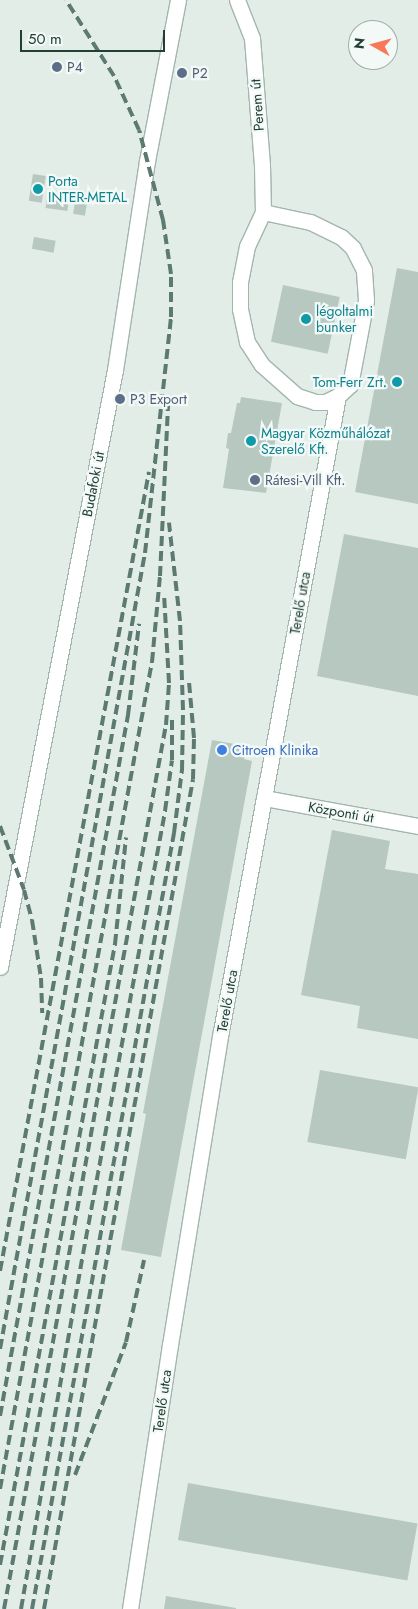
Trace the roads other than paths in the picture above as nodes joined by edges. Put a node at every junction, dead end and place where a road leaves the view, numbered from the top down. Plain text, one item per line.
1 (178, 0) edge
2 (237, 0) edge
3 (262, 212) junction
4 (338, 396) junction
5 (264, 798) junction
6 (418, 826) edge
7 (0, 967) edge
8 (130, 1609) edge

1 - 7 street, Budafoki út
2 - 3 street, Perem út
3 - 4 street, Perem út
3 - 4 street
4 - 5 street, Terelő utca
5 - 6 street, Központi út
5 - 8 street, Terelő utca

